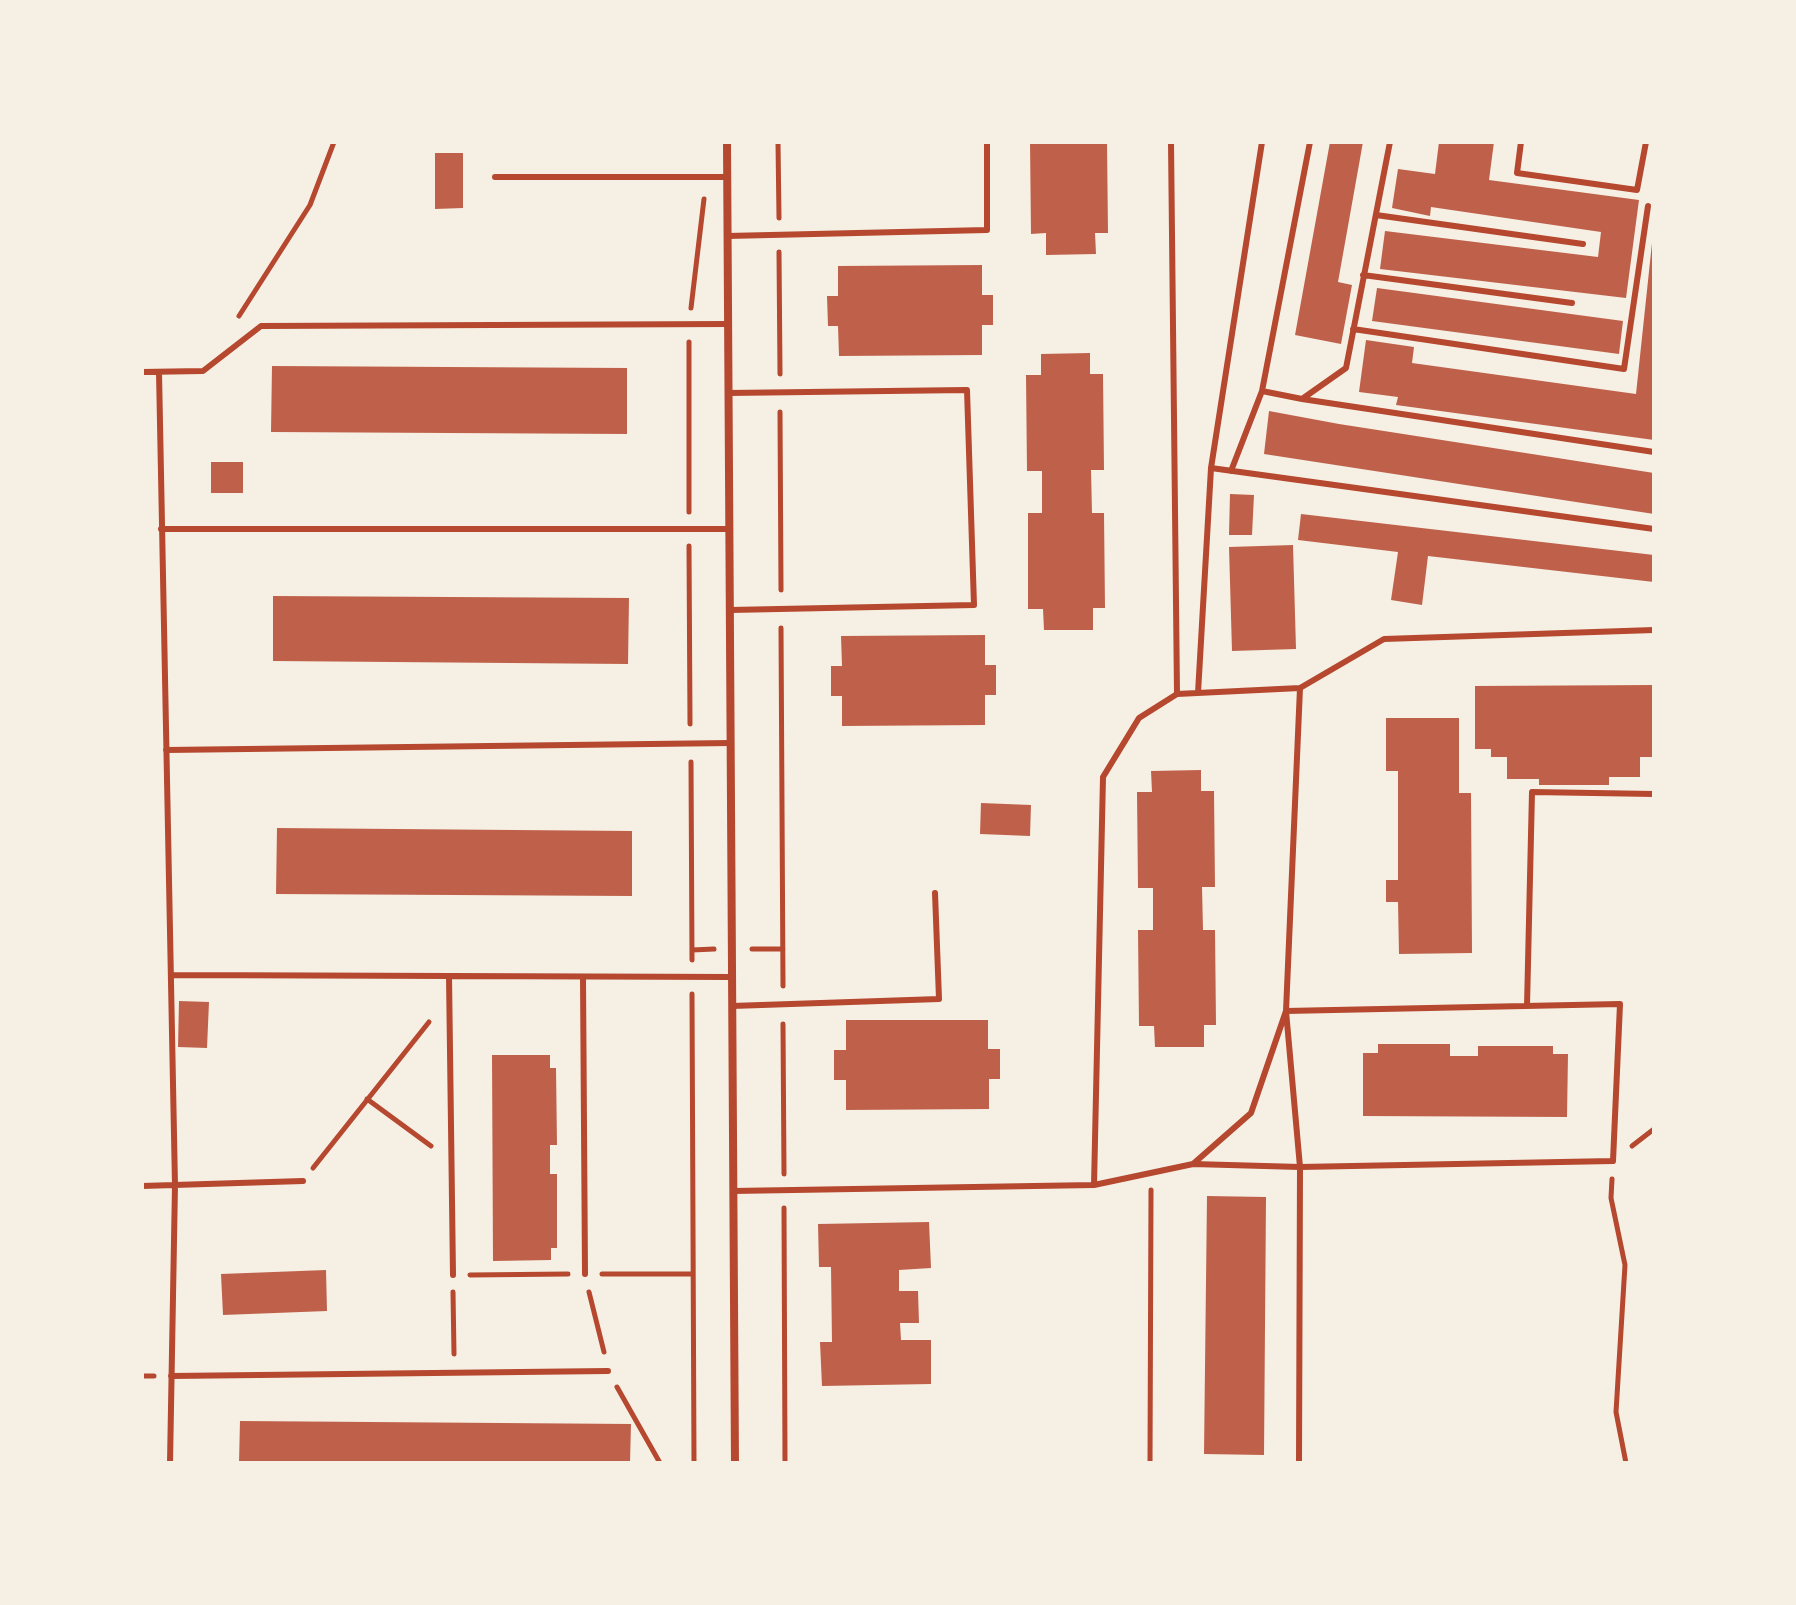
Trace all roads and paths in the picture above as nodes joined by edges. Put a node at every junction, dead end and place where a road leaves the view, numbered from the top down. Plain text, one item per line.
1 (334, 142) edge
2 (727, 142) edge
3 (778, 142) edge
4 (987, 142) edge
5 (1171, 142) edge
6 (1262, 142) edge
7 (1310, 142) edge
8 (1390, 142) edge
9 (1521, 142) edge
10 (1646, 142) edge
11 (495, 177) dead end
12 (727, 177) junction
13 (707, 178) junction
14 (1648, 206) dead end
15 (1376, 215) junction
16 (779, 234) junction
17 (727, 236) junction
18 (1583, 244) dead end
19 (1363, 275) junction
20 (1572, 303) dead end
21 (236, 321) dead end
22 (689, 324) junction
23 (728, 324) junction
24 (1353, 329) junction
25 (142, 372) edge
26 (159, 372) junction
27 (1262, 391) junction
28 (780, 392) junction
29 (728, 393) junction
30 (1302, 399) junction
31 (1654, 452) edge
32 (1211, 468) junction
33 (1231, 471) junction
34 (161, 529) junction
35 (689, 529) junction
36 (729, 529) junction
37 (1654, 529) edge
38 (781, 609) junction
39 (730, 610) junction
40 (1654, 630) edge
41 (1300, 688) junction
42 (1198, 693) junction
43 (1177, 694) junction
44 (731, 743) junction
45 (690, 744) junction
46 (166, 750) junction
47 (1654, 794) edge
48 (935, 893) dead end
49 (171, 975) junction
50 (449, 976) junction
51 (583, 977) junction
52 (692, 977) junction
53 (732, 977) junction
54 (449, 996) junction
55 (783, 1004) junction
56 (732, 1006) junction
57 (1527, 1006) junction
58 (1286, 1011) junction
59 (367, 1099) junction
60 (452, 1161) junction
61 (1613, 1161) junction
62 (1193, 1164) junction
63 (1300, 1167) junction
64 (1151, 1173) junction
65 (303, 1181) joint
66 (175, 1185) junction
67 (1094, 1185) junction
68 (142, 1186) edge
69 (784, 1190) junction
70 (733, 1191) junction
71 (585, 1274) junction
72 (693, 1274) junction
73 (453, 1275) junction
74 (608, 1371) junction
75 (454, 1373) junction
76 (171, 1376) junction
77 (170, 1463) edge
78 (660, 1463) edge
79 (694, 1463) edge
80 (735, 1463) edge
81 (785, 1463) edge
82 (1150, 1463) edge
83 (1299, 1463) edge
84 (1626, 1463) edge

1 - 21 path
2 - 12 street
3 - 16 path
4 - 16 lane
5 - 43 lane
6 - 32 lane
7 - 27 lane
8 - 15 lane
9 - 10 lane
11 - 13 lane
12 - 13 lane
12 - 17 street
13 - 22 path
14 - 24 lane
15 - 18 lane
15 - 19 lane
16 - 17 lane
16 - 28 path
17 - 23 street
19 - 20 lane
19 - 24 lane
22 - 23 lane
22 - 26 lane
22 - 35 path
23 - 29 street
24 - 30 lane
25 - 26 lane
26 - 34 lane
27 - 30 lane
27 - 33 lane
28 - 29 lane
28 - 38 path
28 - 38 lane
29 - 36 street
30 - 31 lane
32 - 33 lane
32 - 42 lane
33 - 37 lane
34 - 35 lane
34 - 46 lane
35 - 36 lane
35 - 45 path
36 - 39 street
38 - 39 lane
38 - 55 path
39 - 44 street
40 - 41 lane
41 - 42 lane
41 - 58 lane
42 - 43 lane
43 - 67 lane
44 - 45 lane
44 - 53 street
45 - 46 lane
45 - 52 path
46 - 49 lane
47 - 57 lane
48 - 55 lane
49 - 50 lane
49 - 66 lane
50 - 51 lane
50 - 54 lane
51 - 52 lane
51 - 71 lane
52 - 53 lane
52 - 72 path
53 - 56 street
54 - 59 path
54 - 60 lane
55 - 56 lane
55 - 69 path
56 - 70 street
57 - 58 lane
57 - 61 lane
58 - 62 lane
58 - 63 lane
59 - 60 path
59 - 65 path
60 - 73 lane
61 - 63 lane
61 - 84 path
62 - 63 lane
62 - 64 lane
63 - 83 lane
64 - 67 lane
64 - 82 path
65 - 66 lane
66 - 68 lane
66 - 76 lane
67 - 69 lane
69 - 70 lane
69 - 81 path
70 - 80 street
71 - 72 path
71 - 73 path
71 - 74 path
72 - 79 path
73 - 75 path
74 - 75 lane
74 - 78 path
75 - 76 lane
76 - 77 lane

